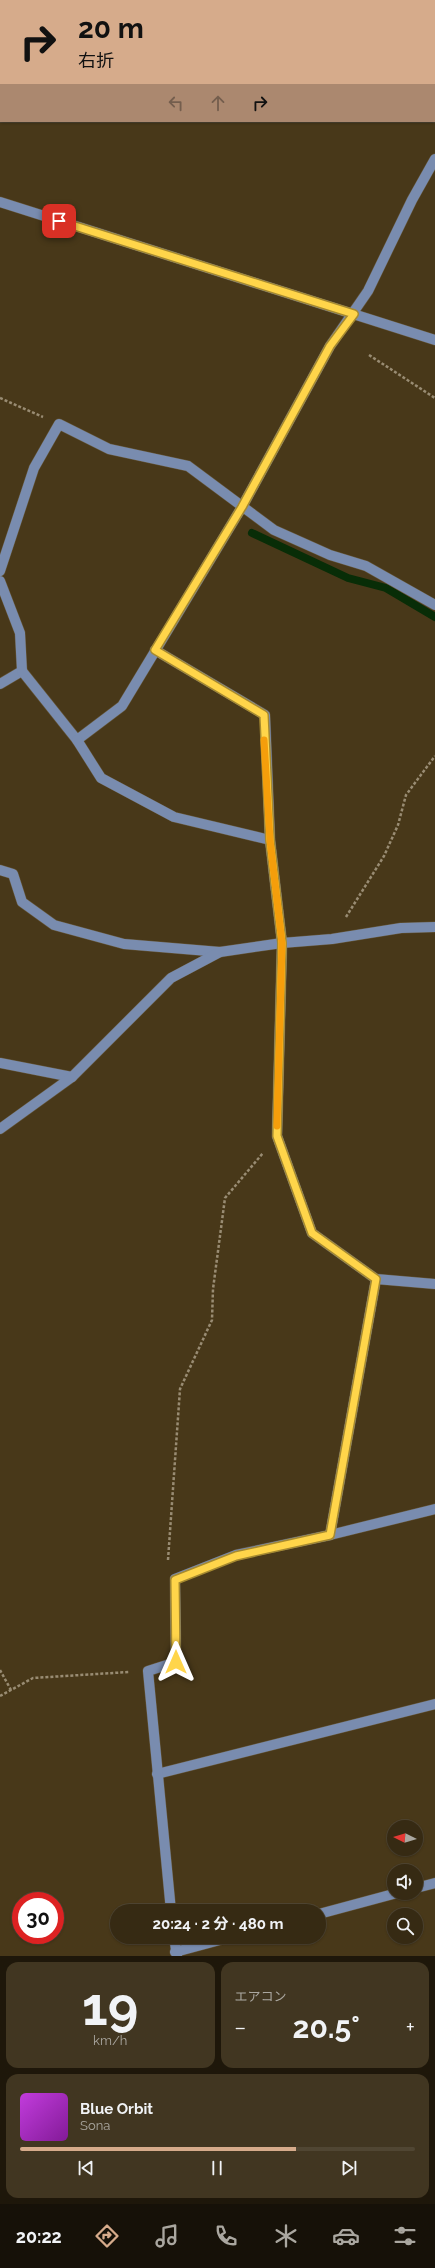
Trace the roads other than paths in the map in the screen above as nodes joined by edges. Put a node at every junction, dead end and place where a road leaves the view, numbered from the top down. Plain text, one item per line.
1 (435, 159) edge
2 (0, 202) edge
3 (354, 314) junction
4 (435, 340) edge
5 (242, 507) junction
6 (0, 571) edge
7 (0, 581) edge
8 (435, 605) edge
9 (155, 650) junction
10 (22, 671) junction
11 (0, 684) edge
12 (77, 740) junction
13 (270, 840) junction
14 (0, 870) edge
15 (435, 927) edge
16 (282, 943) junction
17 (220, 952) junction
18 (0, 1063) edge
19 (72, 1077) junction
20 (0, 1129) edge
21 (376, 1279) junction
22 (435, 1284) edge
23 (435, 1509) edge
24 (330, 1535) junction
25 (435, 1704) edge
26 (157, 1774) junction
27 (435, 1883) edge
28 (423, 1886) edge
29 (387, 1896) edge
30 (170, 1904) edge
31 (326, 1912) edge
32 (175, 1944) edge
33 (209, 1944) edge
34 (176, 1954) edge

1 - 3 street
2 - 3 street
3 - 4 street
3 - 5 street
5 - 6 street
5 - 8 street
5 - 9 street
7 - 10 street
9 - 12 street
9 - 13 street
10 - 11 street
10 - 12 street
12 - 13 street
13 - 16 street
14 - 17 street
15 - 16 street
16 - 17 street
16 - 21 street
17 - 19 street
18 - 19 street
19 - 20 street
21 - 22 street
21 - 24 street
23 - 24 street
24 - 26 street
25 - 26 street
26 - 30 street
27 - 28 street
29 - 31 street
32 - 34 street
33 - 34 street

